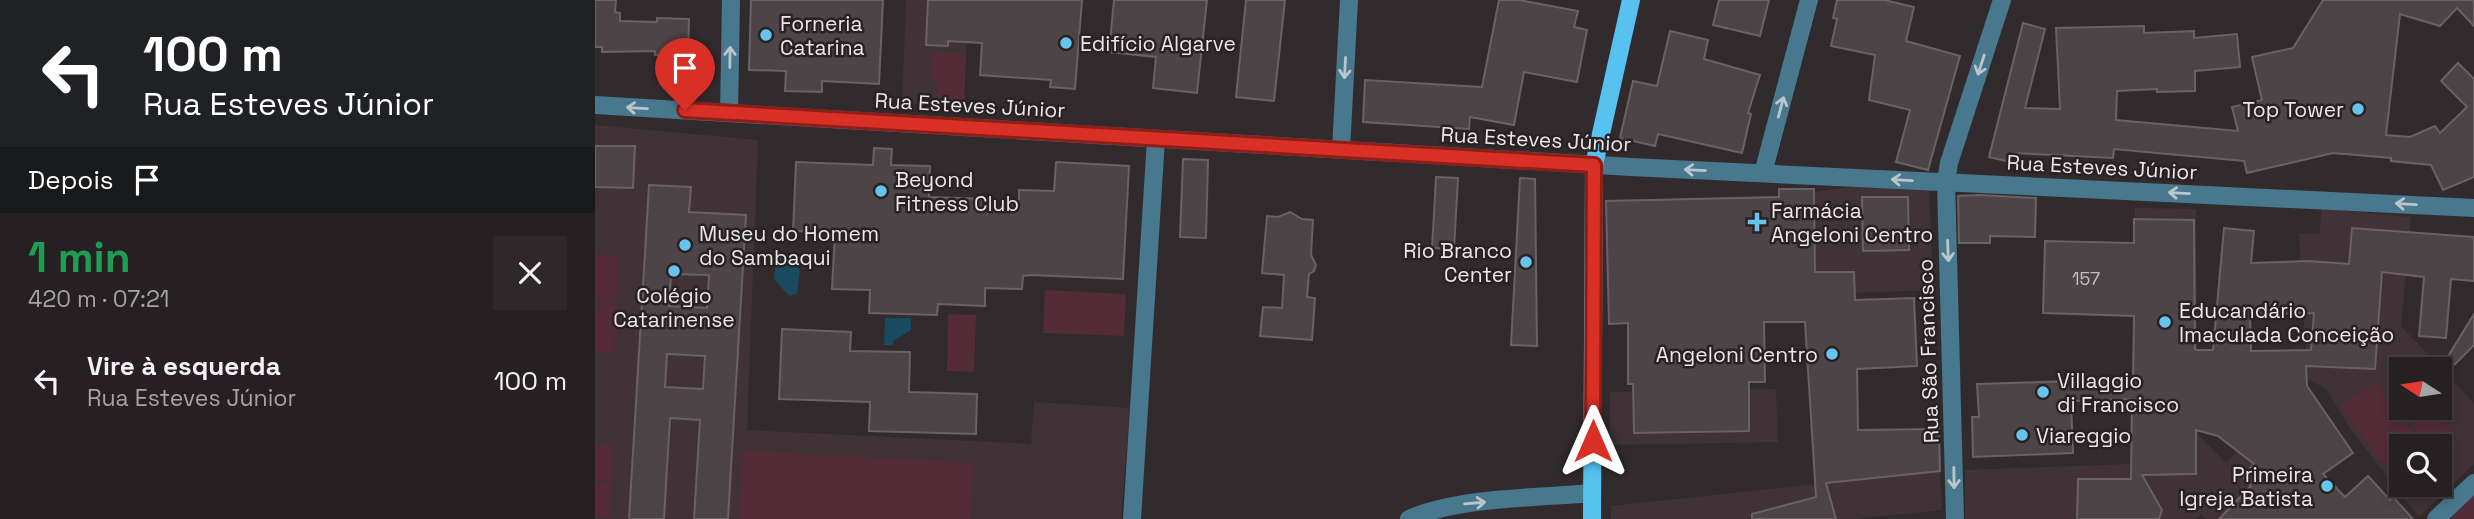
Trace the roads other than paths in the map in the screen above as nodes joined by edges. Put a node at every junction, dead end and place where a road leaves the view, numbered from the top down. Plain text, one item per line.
1 (731, 0) edge
2 (1349, 0) edge
3 (1631, 0) edge
4 (1809, 0) edge
5 (2002, 0) edge
6 (595, 105) edge
7 (729, 113) junction
8 (1156, 139) junction
9 (1341, 150) junction
10 (1594, 165) junction
11 (1763, 173) junction
12 (1946, 182) junction
13 (2474, 208) edge
14 (2474, 483) edge
15 (1593, 493) junction
16 (1132, 519) edge
17 (1409, 519) edge
18 (1592, 519) edge
19 (1955, 519) edge
20 (2437, 519) edge

7 -> 1 street
2 -> 9 street
3 - 10 main road
11 -> 4 street
5 -> 12 street, Rua São Francisco
7 -> 6 street, Rua Esteves Júnior
7 - 8 street, Rua Esteves Júnior
8 - 9 street, Rua Esteves Júnior
8 - 16 street
9 - 10 street, Rua Esteves Júnior
11 -> 10 street, Rua Esteves Júnior
10 - 15 main road
12 -> 11 street, Rua Esteves Júnior
13 -> 12 street, Rua Esteves Júnior
12 -> 19 street, Rua São Francisco
14 - 20 street
17 -> 15 street
15 - 18 main road

